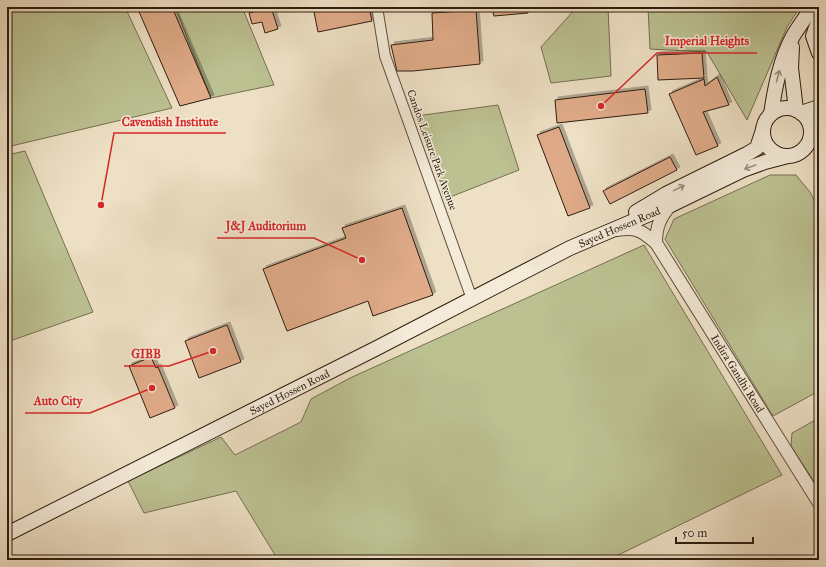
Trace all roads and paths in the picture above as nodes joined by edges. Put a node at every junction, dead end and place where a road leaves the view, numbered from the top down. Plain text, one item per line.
1 (376, 7) edge
2 (812, 7) edge
3 (819, 19) edge
4 (793, 37) junction
5 (819, 53) edge
6 (819, 108) edge
7 (798, 111) junction
8 (771, 114) junction
9 (763, 130) junction
10 (815, 130) edge
11 (788, 156) junction
12 (671, 205) junction
13 (606, 232) junction
14 (583, 241) junction
15 (656, 243) junction
16 (472, 299) junction
17 (819, 503) edge
18 (7, 534) edge

1 - 16 street, Candos Leisure Park Avenue
2 - 4 main road
3 - 5 main road
4 - 7 main road
8 -> 4 main road
6 - 7 main road
7 - 8 main road
7 - 10 main road
8 - 9 main road
9 - 11 main road
14 -> 9 main road, Sayed Hossen Road
10 - 11 main road
11 -> 12 main road, Sayed Hossen Road
12 - 13 main road, Sayed Hossen Road
12 - 15 street
13 - 14 main road, Sayed Hossen Road
13 - 15 street, Indira Gandhi Road
14 - 16 main road, Sayed Hossen Road
15 - 17 street, Indira Gandhi Road
16 - 18 main road, Sayed Hossen Road

